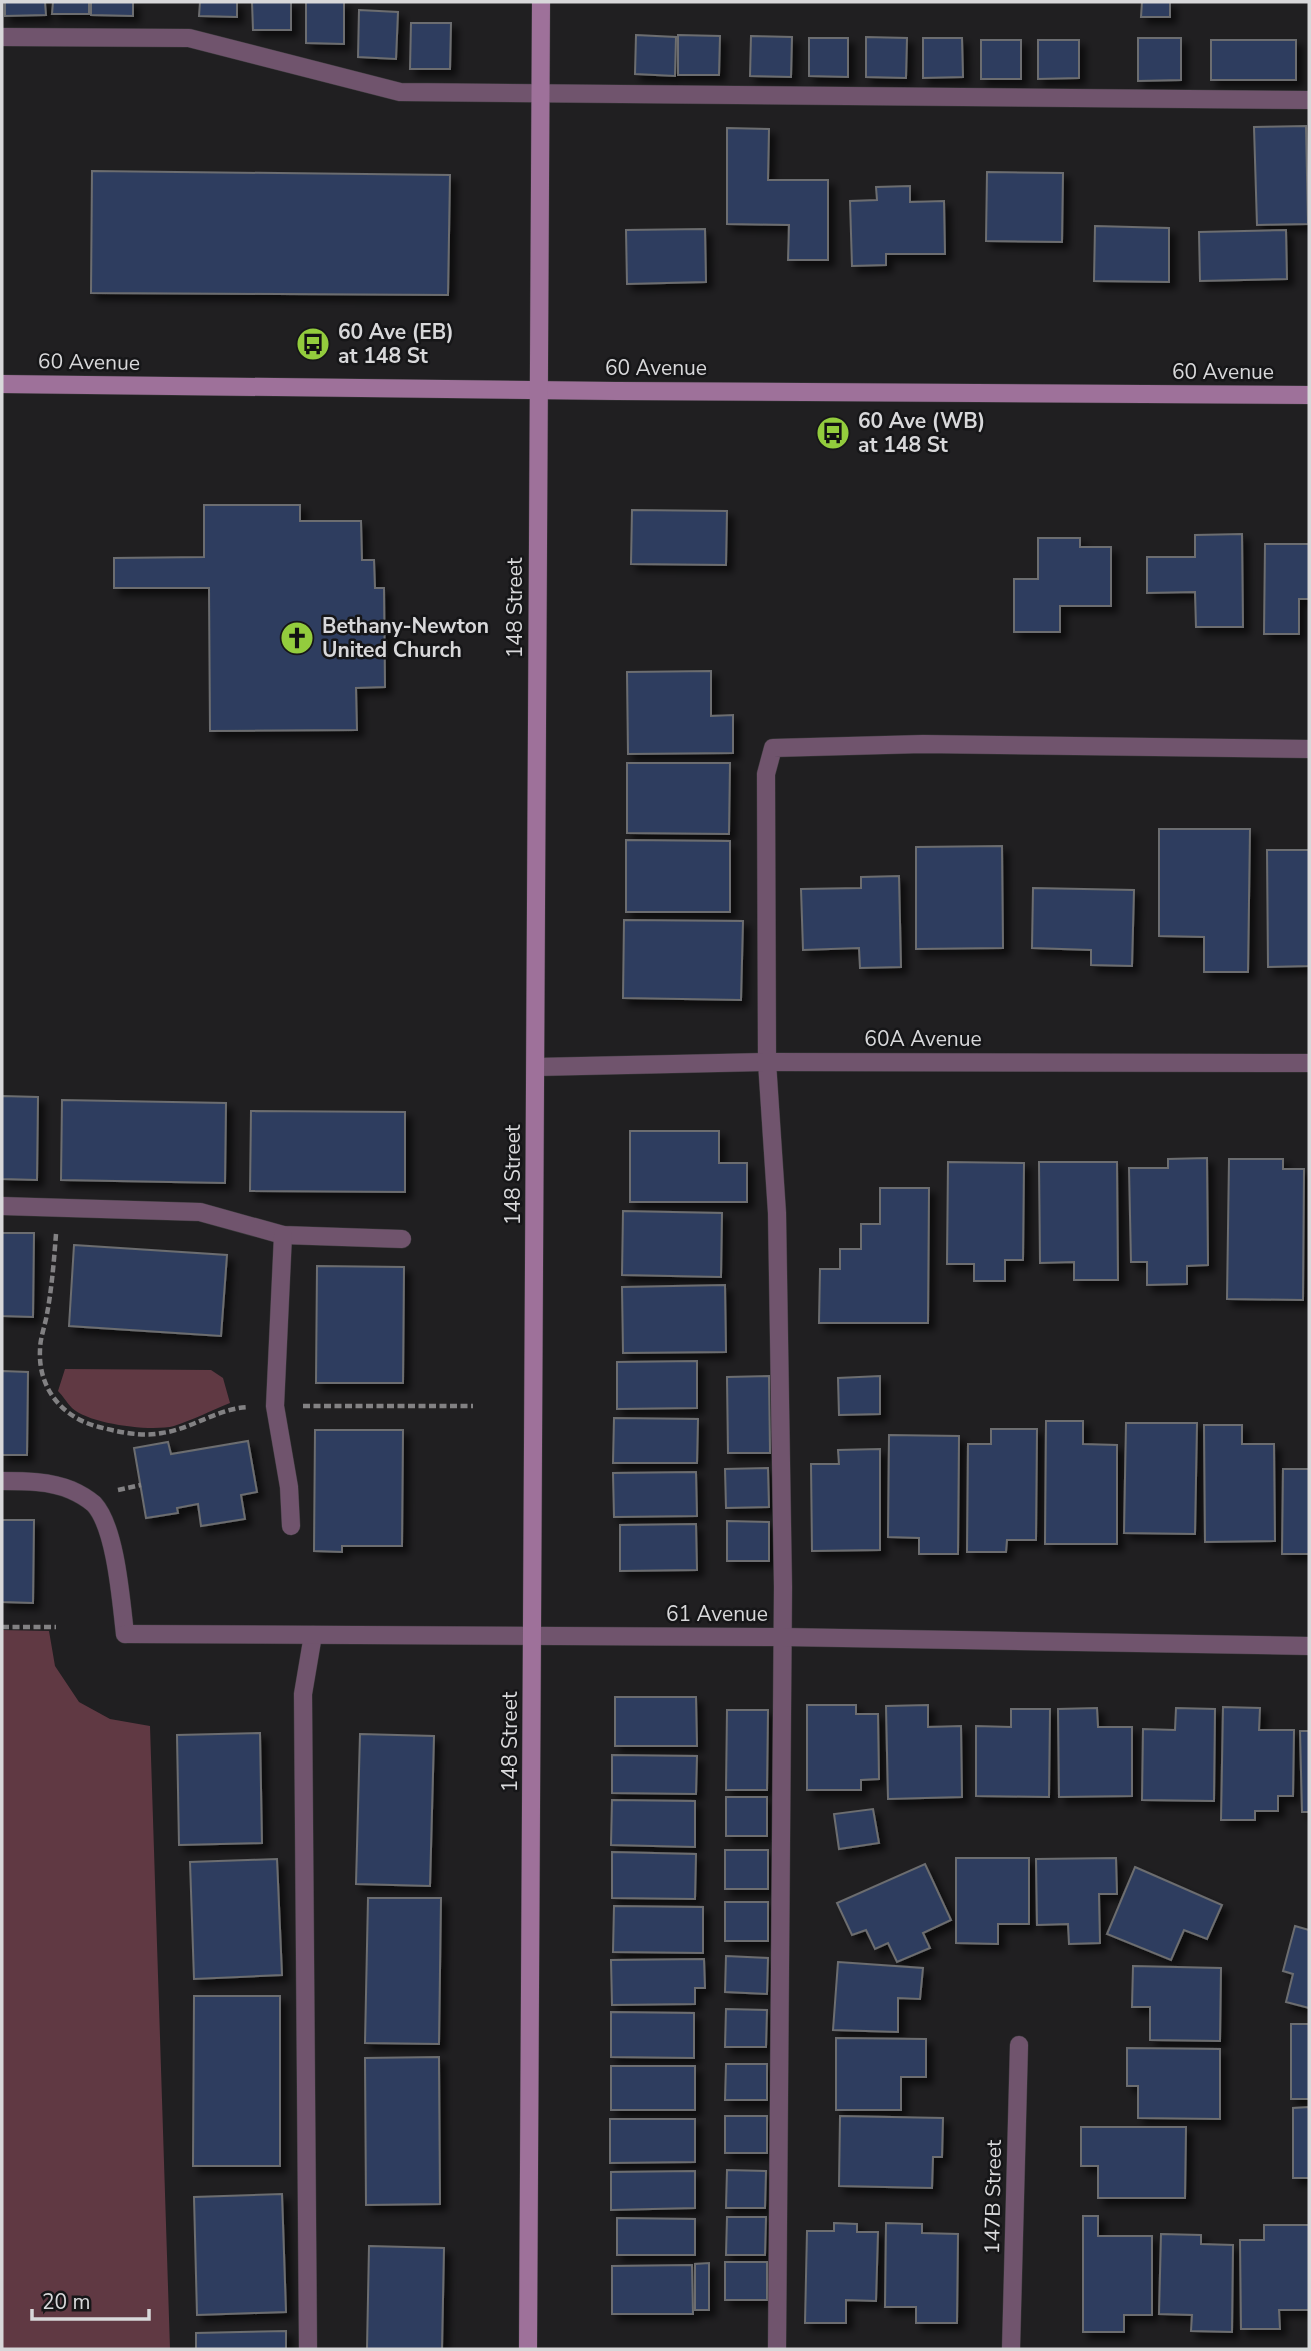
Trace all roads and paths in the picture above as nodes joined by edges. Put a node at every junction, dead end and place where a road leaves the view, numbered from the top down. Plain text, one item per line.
1 (541, 2) edge
2 (2, 37) edge
3 (540, 94) junction
4 (1309, 100) edge
5 (2, 384) edge
6 (539, 389) junction
7 (1309, 395) edge
8 (1309, 749) edge
9 (767, 1062) junction
10 (1309, 1063) edge
11 (536, 1067) junction
12 (2, 1206) edge
13 (59, 1209) junction
14 (283, 1235) junction
15 (402, 1239) dead end
16 (275, 1406) junction
17 (326, 1406) dead end
18 (473, 1406) dead end
19 (2, 1481) edge
20 (291, 1526) dead end
21 (2, 1627) edge
22 (56, 1627) dead end
23 (313, 1635) junction
24 (533, 1636) junction
25 (783, 1637) junction
26 (1309, 1646) edge
27 (1019, 2045) dead end
28 (309, 2349) edge
29 (528, 2349) edge
30 (777, 2349) edge
31 (1012, 2349) edge

1 - 3 main road, 148 Street
2 - 3 street
3 - 4 street
3 - 6 main road, 148 Street
5 - 6 main road, 60 Avenue
6 - 7 main road, 60 Avenue
6 - 11 main road, 148 Street
8 - 9 street
9 - 10 street, 60A Avenue
9 - 11 street, 60A Avenue
9 - 25 street
11 - 24 main road, 148 Street
12 - 13 street
13 - 14 street
13 - 16 path
14 - 15 street
14 - 16 street
16 - 20 street
17 - 18 path
19 - 23 street, 61 Avenue
21 - 22 path
23 - 24 street, 61 Avenue
23 - 28 street
24 - 25 street, 61 Avenue
24 - 29 main road, 148 Street
25 - 26 street, 61 Avenue
25 - 30 street
27 - 31 street, 147B Street

